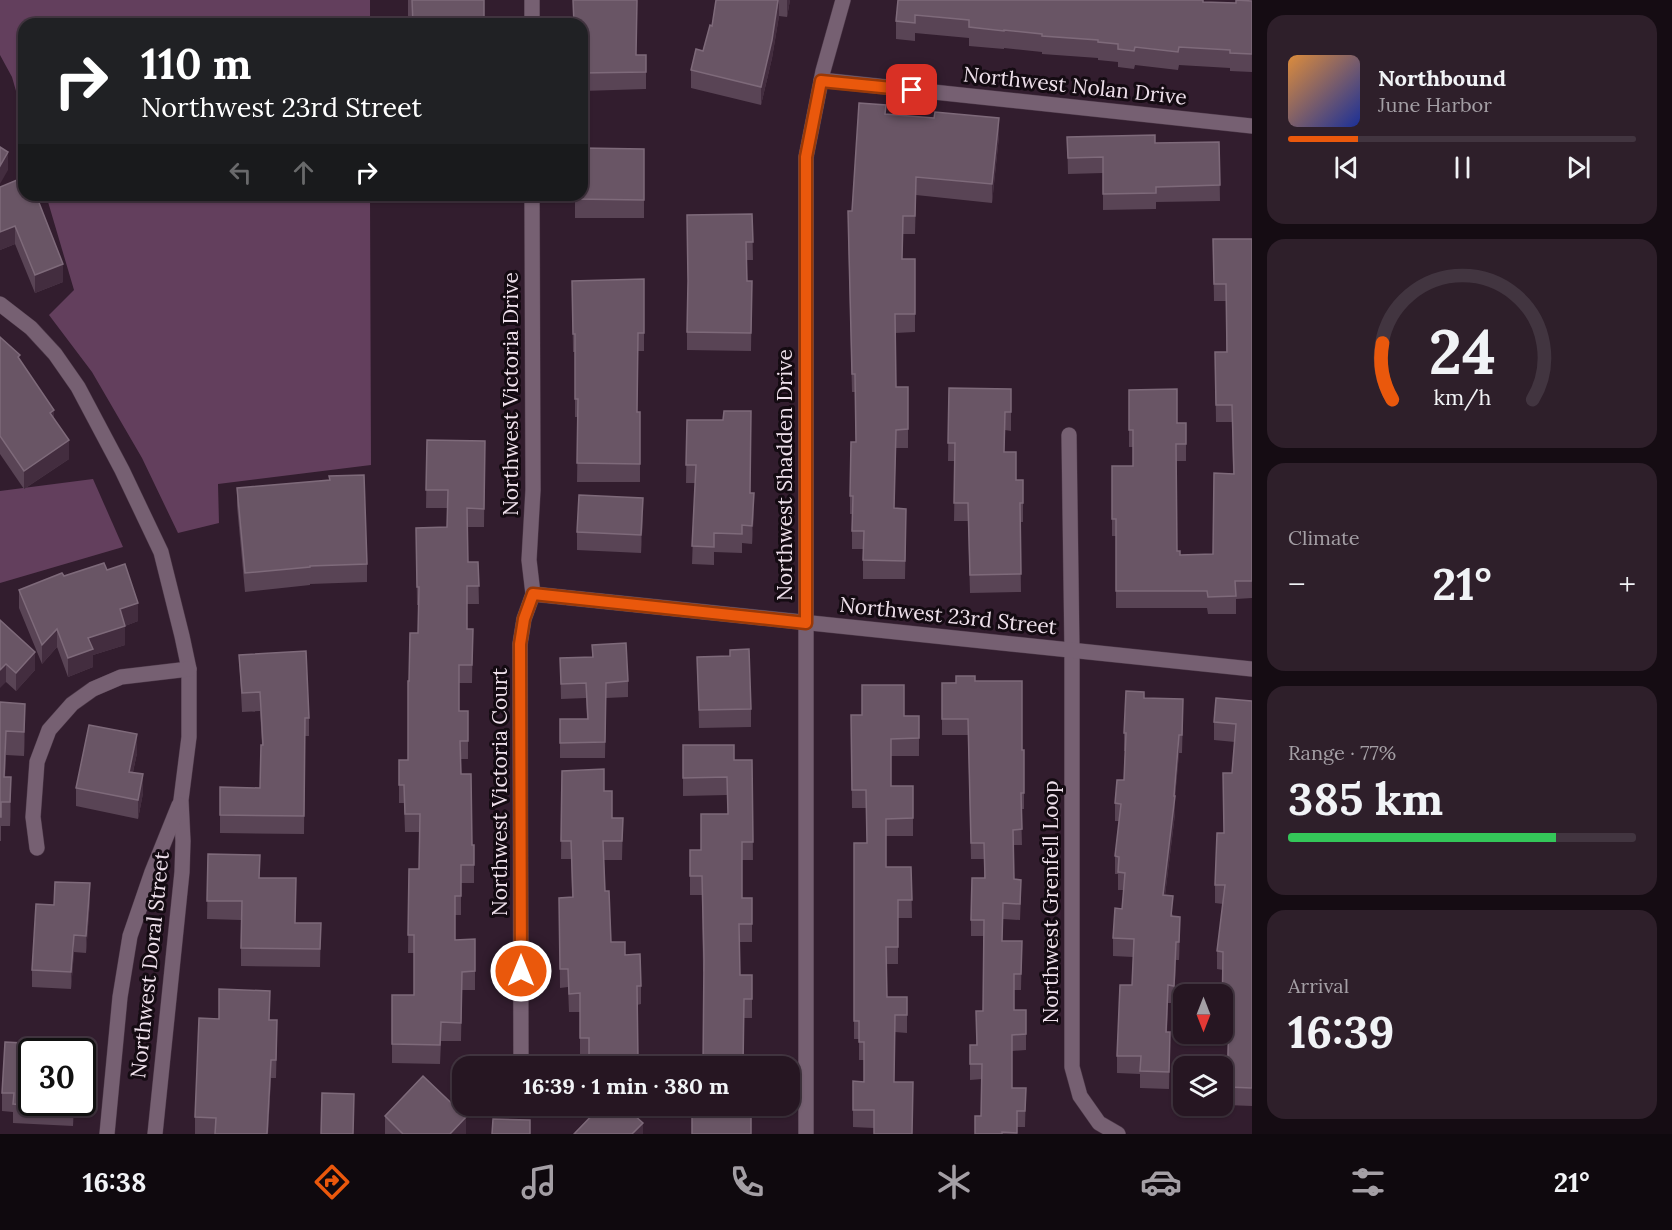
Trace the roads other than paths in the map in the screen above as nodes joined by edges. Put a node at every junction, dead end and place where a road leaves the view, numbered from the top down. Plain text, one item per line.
1 (532, 0) edge
2 (843, 0) edge
3 (532, 18) edge
4 (821, 81) junction
5 (1252, 126) edge
6 (532, 201) edge
7 (0, 304) edge
8 (1069, 435) dead end
9 (533, 594) junction
10 (806, 623) junction
11 (1072, 651) junction
12 (189, 669) junction
13 (1252, 669) edge
14 (181, 800) junction
15 (37, 848) dead end
16 (521, 1056) edge
17 (106, 1134) edge
18 (155, 1134) edge
19 (806, 1134) edge
20 (1118, 1134) edge

1 - 3 street
2 - 4 street, Northwest Shadden Drive
4 - 5 street, Northwest Nolan Drive
4 - 10 street, Northwest Shadden Drive
6 - 9 street, Northwest Victoria Drive
7 - 12 street, Northwest Doral Street
8 - 11 street, Northwest Grenfell Loop
9 - 10 street, Northwest 23rd Street
9 - 16 street, Northwest Victoria Court
10 - 11 street, Northwest 23rd Street
10 - 19 street, Northwest Shadden Drive
11 - 13 street, Northwest 23rd Street
11 - 20 street, Northwest Grenfell Loop
12 - 14 street, Northwest Doral Street
12 - 15 street
14 - 17 street, Northwest Doral Street
14 - 18 street, Northwest Doral Street

